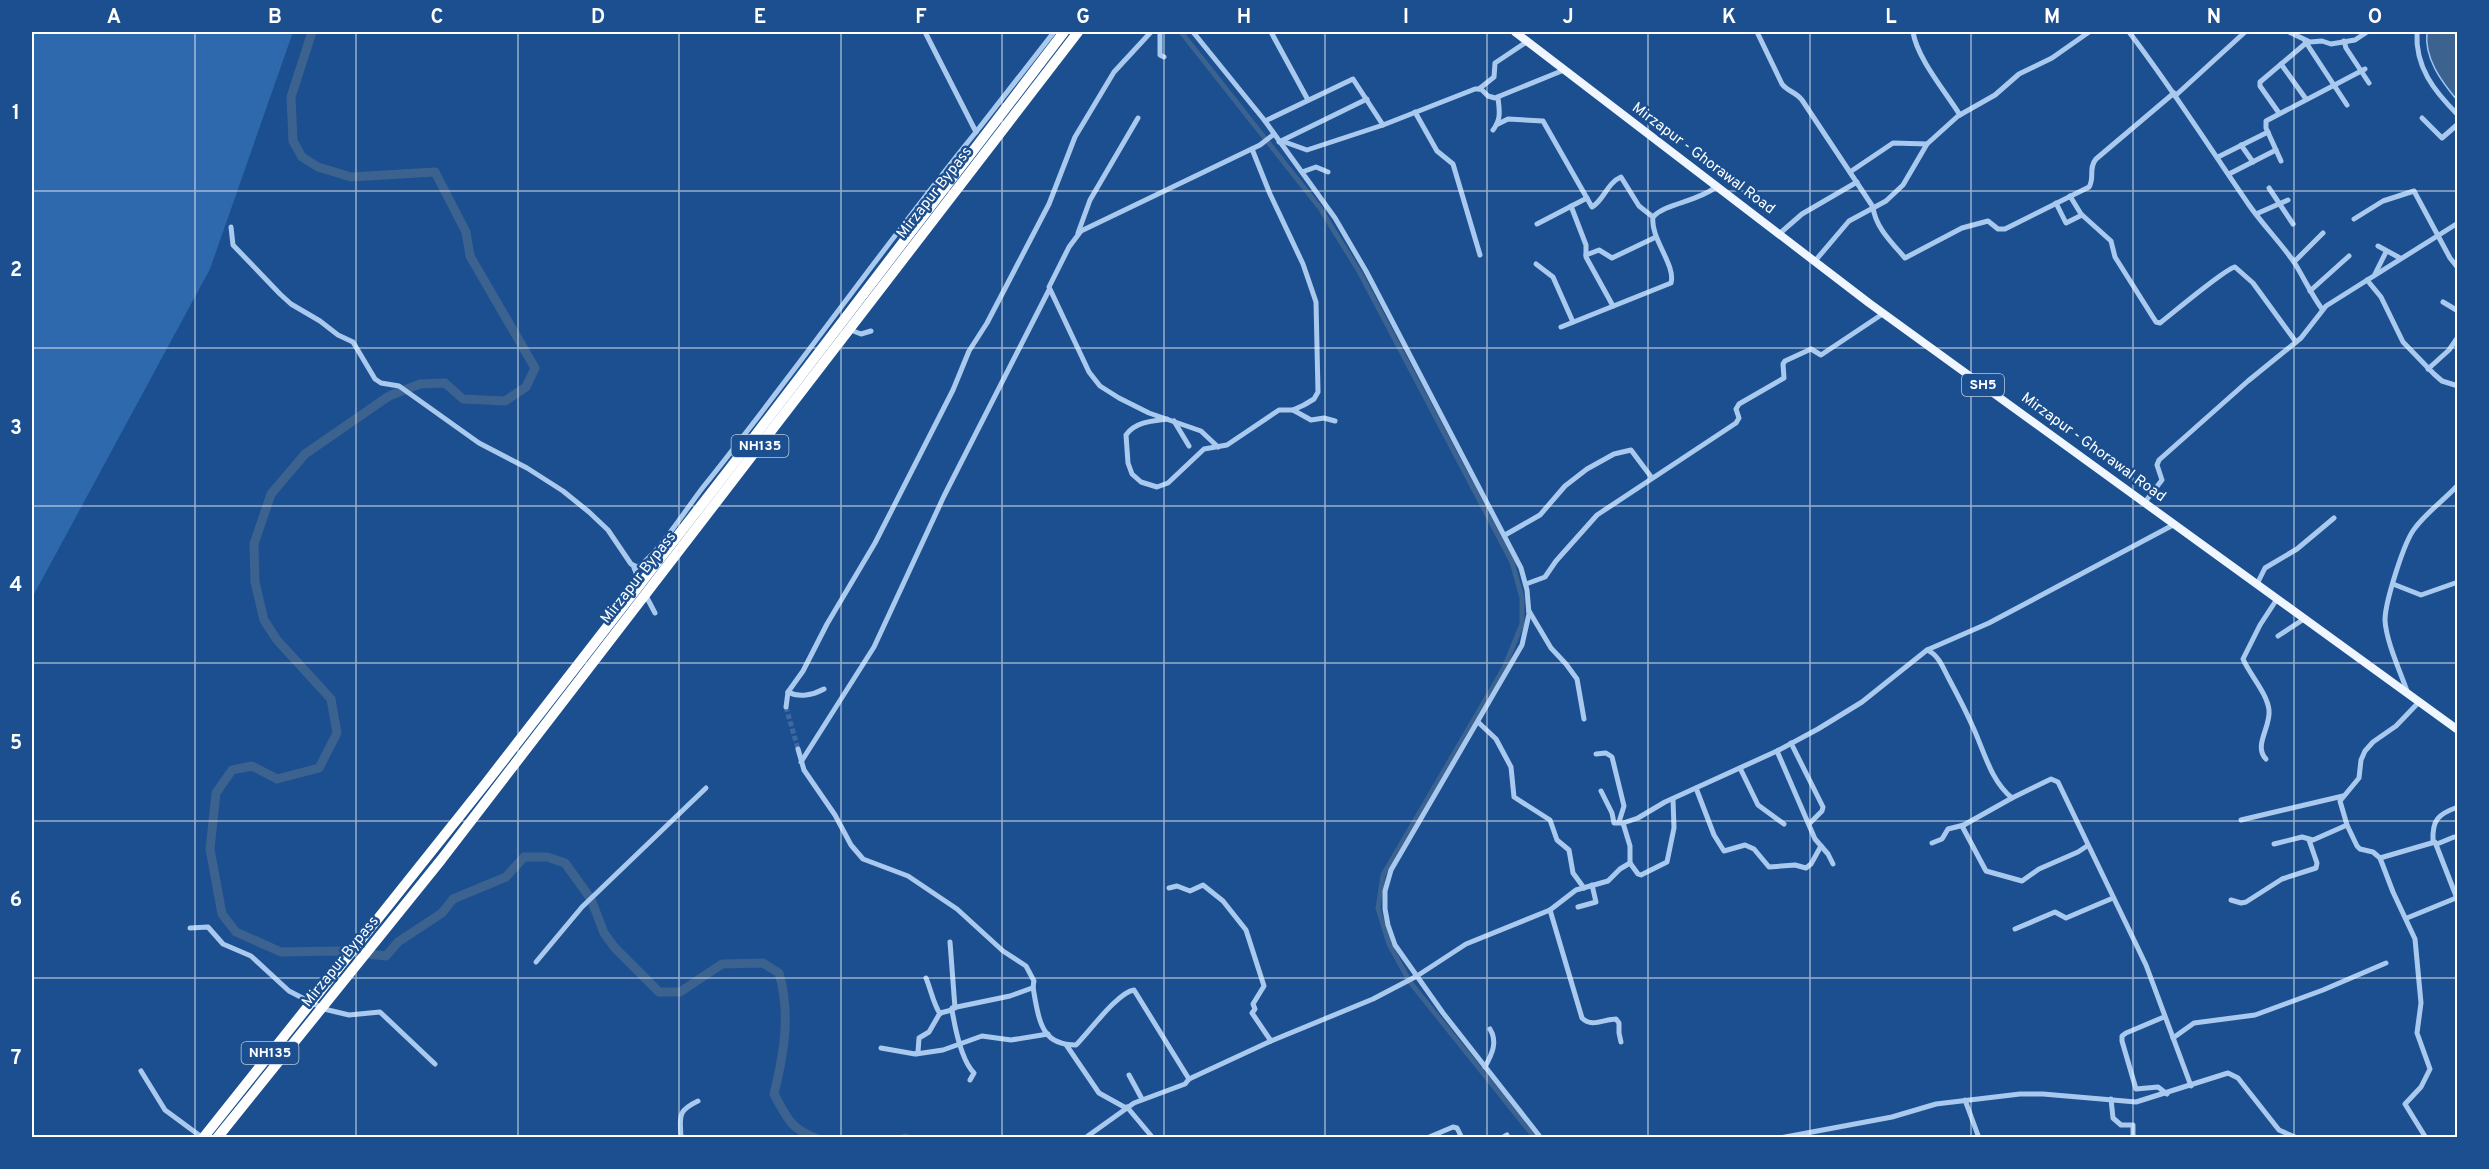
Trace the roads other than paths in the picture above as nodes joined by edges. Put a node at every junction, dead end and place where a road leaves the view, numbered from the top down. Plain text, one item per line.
1 (925, 32) edge
2 (1054, 32) edge
3 (1064, 32) edge
4 (1078, 32) edge
5 (1151, 32) edge
6 (1160, 32) edge
7 (1193, 32) edge
8 (1271, 32) edge
9 (1516, 32) edge
10 (1757, 32) edge
11 (1913, 32) edge
12 (2089, 32) edge
13 (2129, 32) edge
14 (2245, 32) edge
15 (2289, 32) edge
16 (2367, 32) edge
17 (2417, 32) edge
18 (1528, 41) junction
19 (2305, 41) junction
20 (2344, 41) junction
21 (1164, 57) dead end
22 (2281, 64) junction
23 (1564, 70) junction
24 (2363, 70) junction
25 (2369, 83) dead end
26 (2333, 85) junction
27 (1479, 88) junction
28 (2174, 95) junction
29 (1498, 96) junction
30 (1367, 99) junction
31 (2306, 99) junction
32 (1308, 100) junction
33 (2347, 105) dead end
34 (1415, 112) junction
35 (2279, 113) junction
36 (1960, 115) junction
37 (2457, 115) edge
38 (1138, 118) dead end
39 (2422, 118) dead end
40 (1264, 121) junction
41 (1498, 124) junction
42 (2457, 124) edge
43 (1383, 125) junction
44 (1493, 130) dead end
45 (976, 132) junction
46 (2268, 132) junction
47 (1271, 136) junction
48 (1280, 141) junction
49 (1927, 144) junction
50 (2241, 145) junction
51 (1252, 149) junction
52 (2276, 150) junction
53 (2218, 157) junction
54 (2281, 161) dead end
55 (2253, 162) junction
56 (1302, 172) junction
57 (1328, 172) dead end
58 (1850, 172) junction
59 (2229, 174) junction
60 (1857, 182) junction
61 (1716, 187) junction
62 (2269, 188) dead end
63 (2070, 196) junction
64 (1587, 198) junction
65 (2288, 200) dead end
66 (2056, 203) junction
67 (2278, 204) junction
68 (1571, 206) junction
69 (1873, 207) junction
70 (2256, 214) junction
71 (2082, 215) junction
72 (1653, 217) junction
73 (2354, 219) dead end
74 (2457, 223) edge
75 (1537, 224) dead end
76 (2293, 224) dead end
77 (231, 227) dead end
78 (2323, 233) dead end
79 (1077, 234) junction
80 (1779, 234) junction
81 (2437, 235) junction
82 (1656, 237) junction
83 (2378, 246) dead end
84 (2386, 252) junction
85 (1480, 255) dead end
86 (1586, 255) junction
87 (2349, 256) dead end
88 (2400, 258) junction
89 (1815, 261) junction
90 (2294, 262) junction
91 (1536, 264) dead end
92 (2457, 268) edge
93 (2375, 274) junction
94 (2367, 280) junction
95 (1049, 290) junction
96 (2310, 291) junction
97 (2443, 302) dead end
98 (1613, 306) junction
99 (2322, 309) junction
100 (2457, 311) edge
101 (1884, 313) junction
102 (1573, 322) junction
103 (1561, 327) dead end
104 (843, 328) junction
105 (871, 332) dead end
106 (2457, 337) edge
107 (2296, 342) junction
108 (2428, 369) junction
109 (2457, 386) edge
110 (1293, 410) junction
111 (1167, 419) junction
112 (1174, 421) junction
113 (1335, 422) dead end
114 (1189, 446) dead end
115 (1218, 447) junction
116 (1652, 478) junction
117 (2457, 485) edge
118 (2451, 492) junction
119 (2457, 496) edge
120 (2145, 502) junction
121 (2334, 518) dead end
122 (2175, 524) junction
123 (1505, 535) junction
124 (633, 565) junction
125 (2457, 582) edge
126 (640, 584) junction
127 (1526, 584) junction
128 (2257, 584) junction
129 (2393, 584) junction
130 (645, 595) junction
131 (2277, 599) junction
132 (1528, 610) junction
133 (655, 612) dead end
134 (2304, 619) junction
135 (2278, 636) dead end
136 (1927, 650) junction
137 (824, 689) dead end
138 (788, 692) junction
139 (2408, 693) junction
140 (2419, 702) junction
141 (786, 707) tunnel mouth
142 (1584, 719) dead end
143 (1478, 722) junction
144 (2457, 730) edge
145 (1791, 743) junction
146 (798, 749) tunnel mouth
147 (1777, 751) junction
148 (1596, 754) dead end
149 (2266, 759) dead end
150 (801, 762) junction
151 (1740, 768) junction
152 (706, 788) dead end
153 (1696, 788) junction
154 (1601, 791) dead end
155 (2343, 796) junction
156 (2012, 798) junction
157 (1673, 799) junction
158 (2457, 807) edge
159 (2241, 820) dead end
160 (1621, 822) junction
161 (1784, 824) dead end
162 (1809, 824) junction
163 (1965, 825) junction
164 (2347, 825) junction
165 (2454, 837) dead end
166 (2309, 840) junction
167 (1932, 843) dead end
168 (2435, 843) junction
169 (2274, 844) dead end
170 (1821, 846) junction
171 (2087, 846) junction
172 (2380, 858) junction
173 (1630, 862) junction
174 (1833, 864) dead end
175 (1592, 885) junction
176 (1168, 888) dead end
177 (1584, 888) junction
178 (2113, 898) junction
179 (2457, 899) edge
180 (2231, 900) dead end
181 (1578, 907) dead end
182 (1550, 910) junction
183 (2407, 918) junction
184 (190, 928) dead end
185 (2015, 929) dead end
186 (950, 942) dead end
187 (536, 962) dead end
188 (2386, 963) dead end
189 (1415, 977) junction
190 (926, 978) dead end
191 (1032, 988) junction
192 (311, 1003) junction
193 (322, 1008) junction
194 (954, 1009) junction
195 (940, 1014) junction
196 (2164, 1017) junction
197 (1490, 1029) dead end
198 (1048, 1034) junction
199 (2173, 1038) junction
200 (1270, 1041) junction
201 (1621, 1041) dead end
202 (961, 1043) junction
203 (1067, 1046) junction
204 (880, 1048) dead end
205 (916, 1054) junction
206 (435, 1064) dead end
207 (1485, 1067) junction
208 (141, 1071) dead end
209 (1129, 1075) dead end
210 (970, 1080) dead end
211 (1189, 1080) junction
212 (2191, 1086) junction
213 (2167, 1094) junction
214 (1142, 1099) junction
215 (2111, 1099) junction
216 (1965, 1100) junction
217 (698, 1101) dead end
218 (1127, 1108) junction
219 (203, 1137) edge
220 (217, 1137) edge
221 (681, 1137) edge
222 (1085, 1137) edge
223 (1154, 1137) edge
224 (1427, 1137) edge
225 (1462, 1137) edge
226 (1541, 1137) edge
227 (1780, 1137) edge
228 (1979, 1137) edge
229 (2133, 1137) edge
230 (2298, 1137) edge
231 (2426, 1137) edge

1 - 45 street
2 - 45 street
3 - 104 highway, Mirzapur Bypass / NH135
4 - 104 highway, Mirzapur Bypass / NH135
5 - 138 street
6 - 21 street
7 - 40 street
8 - 32 street
9 - 18 main road, Mirzapur - Ghorawal Road / SH5
10 - 58 street
11 - 36 street
12 - 36 street
13 - 28 street
14 - 28 street
15 - 19 street
16 - 20 street
17 - 37 street
18 - 23 main road, Mirzapur - Ghorawal Road / SH5
18 - 27 street
19 - 20 street
19 - 22 street
19 - 26 street
20 - 24 street
22 - 31 street
22 - 35 street
23 - 29 street
23 - 61 main road, Mirzapur - Ghorawal Road / SH5
24 - 25 street
24 - 26 street
26 - 31 street
26 - 33 street
27 - 29 street
27 - 34 street
28 - 53 street
28 - 63 street
29 - 41 street
30 - 32 street
30 - 43 street
30 - 48 street
31 - 35 street
32 - 40 street
34 - 43 street
34 - 85 street
35 - 46 street
36 - 49 street
38 - 79 street
39 - 42 street
40 - 47 street
41 - 44 street
41 - 64 street
43 - 48 street
45 - 124 street
46 - 50 street
46 - 52 street
47 - 48 street
47 - 51 street
48 - 56 street
49 - 58 street
49 - 69 street
50 - 53 street
50 - 55 street
51 - 79 street
51 - 110 street
52 - 54 street
52 - 55 street
53 - 59 street
55 - 59 street
56 - 57 street
56 - 123 street
58 - 60 street
59 - 70 street
60 - 69 street
60 - 80 street
61 - 72 street
61 - 80 main road, Mirzapur - Ghorawal Road / SH5
62 - 67 street
63 - 66 street
63 - 71 street
64 - 68 street
64 - 72 street
65 - 67 street
66 - 69 street
66 - 71 street
67 - 70 street
67 - 76 street
68 - 75 street
68 - 86 street
69 - 89 street
70 - 90 street
71 - 107 street
72 - 82 street
73 - 81 street
74 - 81 street
77 - 124 street
78 - 90 street
79 - 95 street
80 - 89 main road, Mirzapur - Ghorawal Road / SH5
81 - 88 street
81 - 92 street
82 - 86 street
82 - 98 street
83 - 84 street
84 - 88 street
84 - 93 street
86 - 98 street
87 - 96 street
88 - 93 street
89 - 101 main road, Mirzapur - Ghorawal Road / SH5
90 - 96 street
91 - 102 street
93 - 94 street
94 - 99 street
94 - 108 street
95 - 111 street
95 - 150 street
96 - 99 street
97 - 100 street
98 - 102 street
99 - 107 street
101 - 116 street
101 - 120 main road, Mirzapur - Ghorawal Road / SH5
102 - 103 street
104 - 105 street
104 - 126 highway, Mirzapur Bypass / NH135
104 - 130 highway, Mirzapur Bypass / NH135
106 - 108 street
107 - 120 street
108 - 109 street
110 - 113 street
110 - 115 street
111 - 112 street
111 - 115 street
112 - 114 street
112 - 115 street
116 - 123 street
116 - 127 street
117 - 118 street
118 - 119 street
118 - 129 street
120 - 122 main road, Mirzapur - Ghorawal Road / SH5
121 - 128 street
122 - 128 main road, Mirzapur - Ghorawal Road / SH5
122 - 136 street
123 - 127 street
124 - 126 street
125 - 129 street
126 - 130 street
126 - 192 highway, Mirzapur Bypass / NH135
127 - 132 street
128 - 131 main road, Mirzapur - Ghorawal Road / SH5
129 - 139 street
130 - 133 street
130 - 193 highway, Mirzapur Bypass / NH135
131 - 134 main road, Mirzapur - Ghorawal Road / SH5
131 - 149 street
132 - 142 street
132 - 143 street
134 - 135 street
134 - 139 main road, Mirzapur - Ghorawal Road / SH5
136 - 145 street
136 - 156 street
137 - 138 street
138 - 141 street
139 - 140 main road, Mirzapur - Ghorawal Road / SH5
140 - 144 main road, Mirzapur - Ghorawal Road / SH5
140 - 155 street
143 - 177 street
143 - 189 street
145 - 147 street
145 - 162 street
146 - 150 street
147 - 151 street
147 - 162 street
148 - 160 street
150 - 191 street
151 - 153 street
151 - 161 street
152 - 187 street
153 - 157 street
153 - 170 street
154 - 160 street
155 - 159 street
155 - 164 street
156 - 163 street
156 - 171 street
157 - 160 street
157 - 173 street
158 - 168 street
160 - 173 street
162 - 170 street
163 - 167 street
163 - 171 street
164 - 166 street
164 - 172 street
165 - 168 street
166 - 169 street
166 - 180 street
168 - 172 street
168 - 179 street
170 - 174 street
171 - 178 street
172 - 183 street
173 - 175 street
175 - 177 street
175 - 181 street
176 - 200 street
177 - 182 street
178 - 185 street
178 - 196 street
179 - 183 street
182 - 189 street
182 - 201 street
183 - 231 street
184 - 192 street
186 - 194 street
188 - 199 street
189 - 200 street
189 - 207 street
190 - 195 street
191 - 194 street
191 - 198 street
192 - 193 street
192 - 219 highway, Mirzapur Bypass / NH135
193 - 206 street
193 - 220 highway, Mirzapur Bypass / NH135
194 - 195 street
194 - 202 street
195 - 205 street
196 - 199 street
196 - 213 street
197 - 207 street
198 - 202 street
198 - 203 street
199 - 212 street
200 - 211 street
202 - 205 street
202 - 210 street
203 - 211 street
203 - 218 street
204 - 205 street
207 - 226 street
208 - 219 street
209 - 214 street
211 - 214 street
212 - 213 street
212 - 230 street
213 - 215 street
214 - 218 street
215 - 216 street
215 - 229 street
216 - 227 street
216 - 228 street
217 - 221 street
218 - 222 street
218 - 223 street
224 - 225 street

